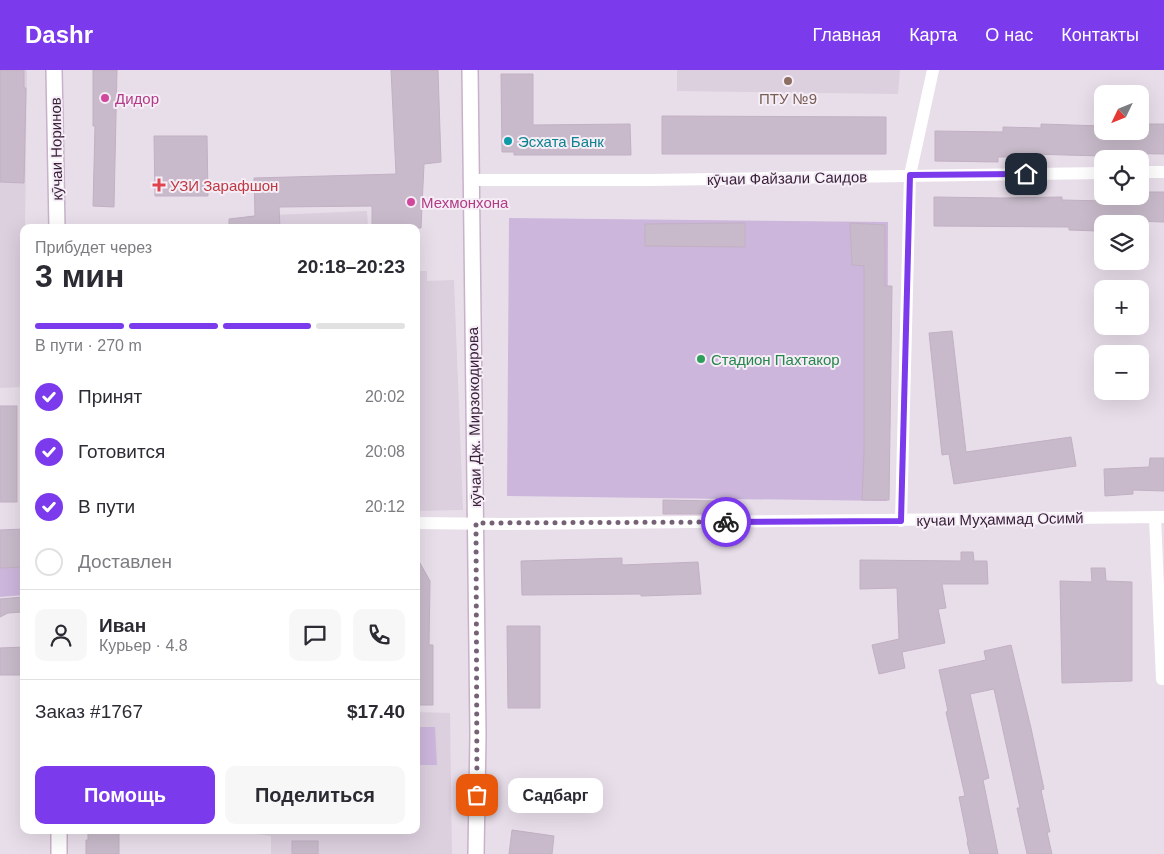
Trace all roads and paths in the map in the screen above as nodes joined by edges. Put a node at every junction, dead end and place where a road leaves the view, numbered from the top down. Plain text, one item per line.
1 (54, 70) edge
2 (470, 70) edge
3 (932, 70) edge
4 (1149, 172) edge
5 (1164, 172) edge
6 (1094, 173) edge
7 (910, 175) junction
8 (471, 180) junction
9 (57, 224) edge
10 (1160, 517) edge
11 (901, 521) junction
12 (420, 523) edge
13 (476, 523) junction
14 (1162, 679) dead end
15 (59, 834) edge
16 (59, 854) edge
17 (476, 854) edge

1 - 9 street, кӯчаи Норинов
2 - 8 street, кӯчаи Дж. Мирзокодирова
3 - 7 street
4 - 5 street
6 - 7 street, кӯчаи Файзали Саидов
7 - 8 street, кӯчаи Файзали Саидов
7 - 11 street
8 - 13 street, кӯчаи Дж. Мирзокодирова
10 - 11 street, кучаи Муҳаммад Осимй
10 - 14 street
11 - 13 street, кучаи Муҳаммад Осимй
12 - 13 street, кучаи Муҳаммад Осимй
13 - 17 street, кӯчаи Дж. Мирзокодирова
15 - 16 street

